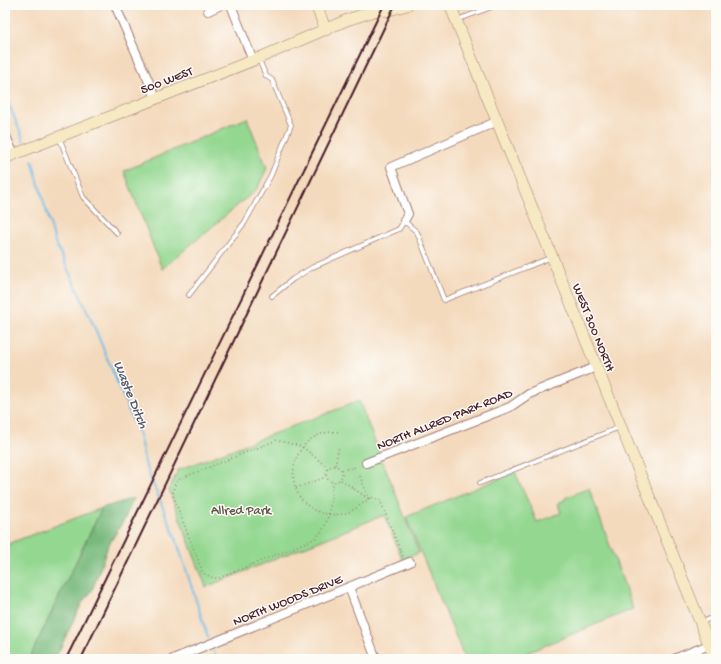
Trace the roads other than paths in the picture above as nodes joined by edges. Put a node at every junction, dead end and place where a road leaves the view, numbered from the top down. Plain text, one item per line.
1 (115, 5) edge
2 (221, 5) edge
3 (231, 5) edge
4 (316, 5) edge
5 (392, 5) edge
6 (407, 5) edge
7 (450, 5) edge
8 (497, 5) edge
9 (208, 11) dead end
10 (456, 20) junction
11 (338, 26) junction
12 (326, 30) junction
13 (256, 60) junction
14 (156, 98) junction
15 (498, 121) junction
16 (5, 134) edge
17 (60, 137) junction
18 (9, 157) edge
19 (404, 221) junction
20 (117, 233) dead end
21 (552, 257) junction
22 (189, 295) dead end
23 (272, 296) dead end
24 (596, 367) junction
25 (621, 426) junction
26 (366, 462) dead end
27 (480, 483) dead end
28 (407, 561) road end
29 (348, 587) junction
30 (716, 616) edge
31 (700, 622) junction
32 (709, 645) junction
33 (173, 659) edge
34 (376, 659) edge
35 (674, 659) edge
36 (715, 659) edge

1 - 14 street
2 - 9 street
3 - 13 street
4 - 12 street
5 - 11 street, 500 WEST
6 - 11 street, 500 WEST
7 - 10 street, WEST 300 NORTH
8 - 10 lane
10 - 15 street, WEST 300 NORTH
11 - 12 street, 500 WEST
12 - 13 street, 500 WEST
13 - 14 street, 500 WEST
13 - 22 lane
14 - 17 street, 500 WEST
15 - 19 street
15 - 21 street, WEST 300 NORTH
16 - 18 street
17 - 18 street, 500 WEST
17 - 20 lane
19 - 21 lane
19 - 23 lane
21 - 24 street, WEST 300 NORTH
24 - 25 street, WEST 300 NORTH
24 - 26 street, NORTH ALLRED PARK ROAD
25 - 27 lane
25 - 31 street, WEST 300 NORTH
28 - 29 street, NORTH WOODS DRIVE
29 - 33 street, NORTH WOODS DRIVE
29 - 34 street
30 - 31 lane
31 - 32 street, WEST 300 NORTH
32 - 35 street
32 - 36 street, WEST 300 NORTH

